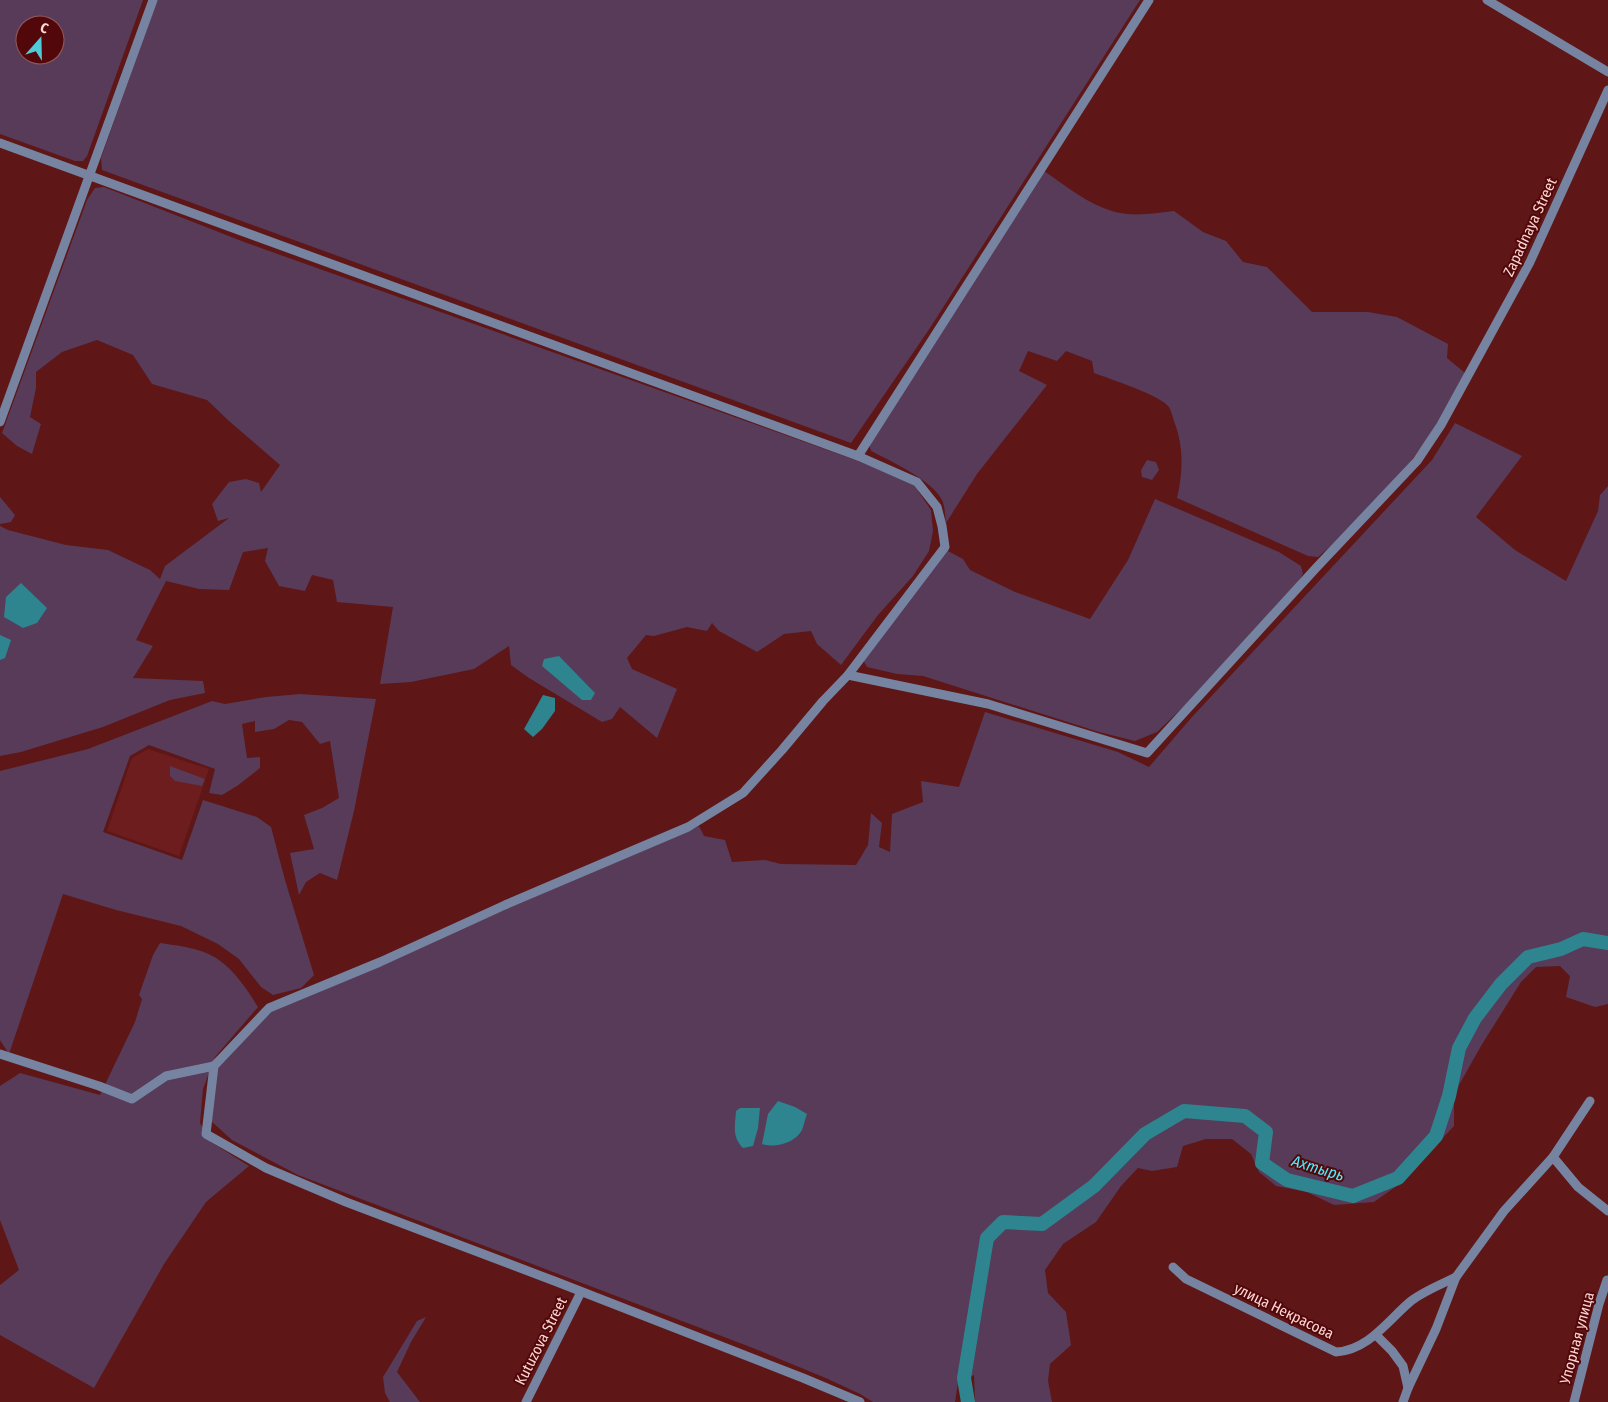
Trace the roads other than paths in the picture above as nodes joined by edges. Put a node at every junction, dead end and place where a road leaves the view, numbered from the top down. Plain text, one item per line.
1 (153, 0) edge
2 (1149, 0) edge
3 (1488, 0) edge
4 (1608, 72) edge
5 (1608, 90) edge
6 (0, 143) edge
7 (90, 177) junction
8 (0, 422) edge
9 (858, 456) junction
10 (848, 675) junction
11 (0, 1054) edge
12 (214, 1066) junction
13 (1590, 1101) dead end
14 (1554, 1158) junction
15 (1608, 1212) edge
16 (1173, 1267) dead end
17 (1456, 1277) junction
18 (1607, 1280) dead end
19 (581, 1292) junction
20 (1376, 1334) junction
21 (1408, 1388) junction
22 (526, 1402) edge
23 (860, 1402) edge
24 (1403, 1402) edge
25 (1574, 1402) edge

1 - 7 street
2 - 9 street
3 - 4 street
5 - 10 street, Zapadnaya Street
6 - 7 street
7 - 8 street
7 - 9 street
9 - 10 street
10 - 12 street
11 - 12 street
12 - 19 street
13 - 14 street, улица Некрасова
14 - 15 street
14 - 17 street, улица Некрасова
16 - 20 street, улица Некрасова
17 - 20 street, улица Некрасова
17 - 21 street, улица Некрасова
18 - 25 street, Упорная улица
19 - 22 street, Kutuzova Street
19 - 23 street
20 - 21 street
21 - 24 street, улица Некрасова

